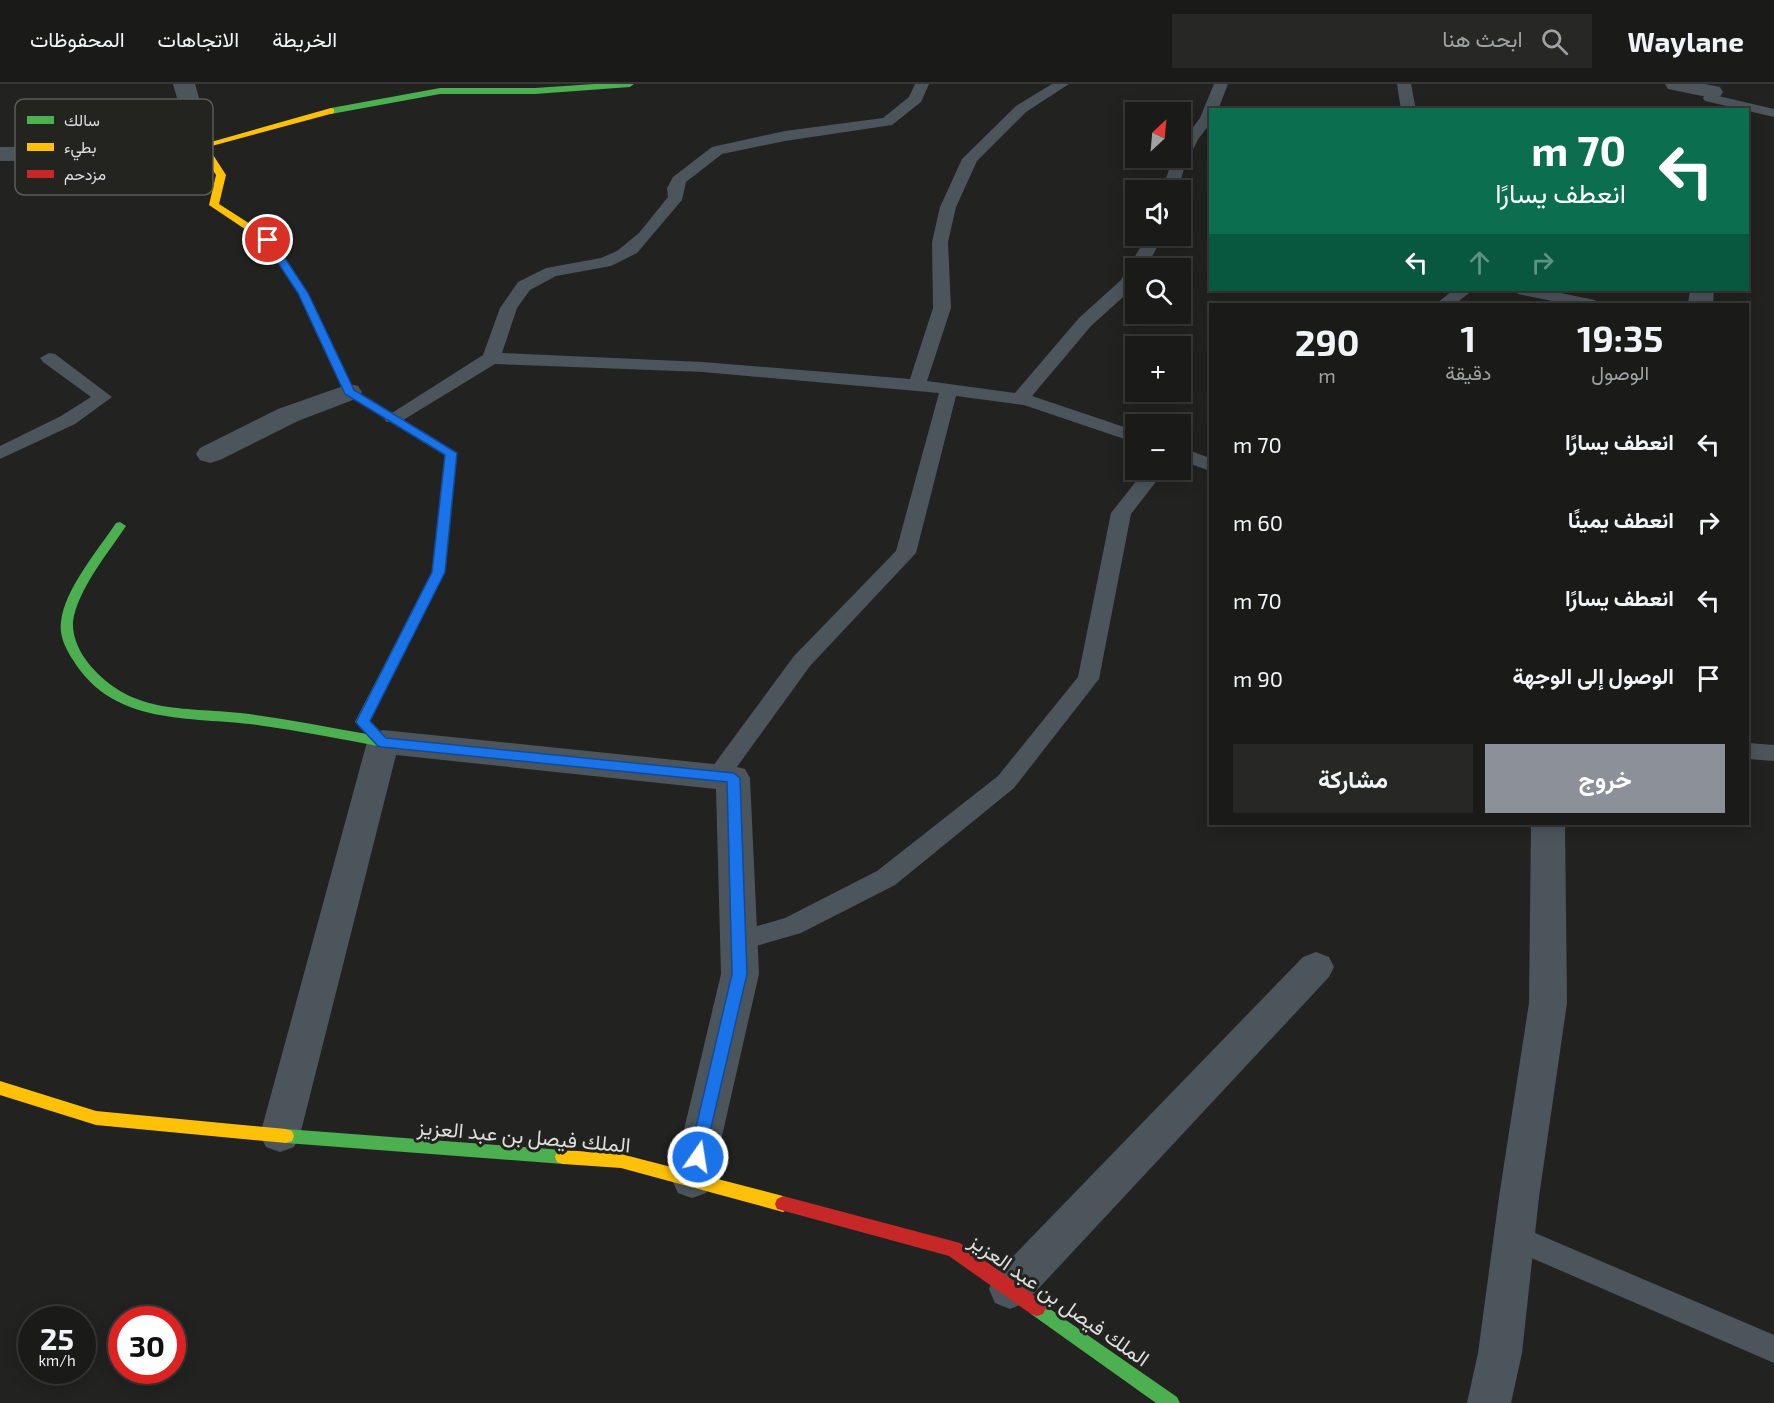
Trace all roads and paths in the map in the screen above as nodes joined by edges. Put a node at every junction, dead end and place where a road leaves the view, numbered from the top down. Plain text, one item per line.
1 (184, 84) edge
2 (630, 84) edge
3 (922, 84) edge
4 (1062, 84) edge
5 (1221, 84) edge
6 (1404, 84) edge
7 (1676, 84) edge
8 (1713, 96) edge
9 (188, 99) edge
10 (1211, 108) edge
11 (1409, 108) edge
12 (1774, 113) edge
13 (1209, 114) edge
14 (213, 143) edge
15 (0, 154) edge
16 (15, 154) edge
17 (213, 163) edge
18 (1173, 180) edge
19 (1125, 286) edge
20 (1463, 291) edge
21 (1529, 291) edge
22 (1445, 303) edge
23 (1584, 303) edge
24 (49, 358) dead end
25 (491, 358) junction
26 (917, 385) junction
27 (949, 389) junction
28 (349, 392) junction
29 (1020, 399) junction
30 (393, 418) junction
31 (1125, 433) edge
32 (0, 453) edge
33 (210, 454) dead end
34 (1147, 480) edge
35 (120, 526) dead end
36 (382, 742) junction
37 (1749, 751) edge
38 (1774, 753) edge
39 (718, 776) junction
40 (1548, 825) edge
41 (739, 941) junction
42 (1316, 967) dead end
43 (0, 1088) edge
44 (280, 1136) junction
45 (692, 1180) junction
46 (1514, 1237) junction
47 (1010, 1289) junction
48 (1774, 1349) edge
49 (1171, 1403) edge
50 (1489, 1403) edge

1 - 9 street
2 - 14 street
3 - 25 lane
4 - 26 lane
5 - 10 lane
6 - 11 lane
7 - 8 street
8 - 12 lane
13 - 18 lane
15 - 16 street
17 - 28 street
19 - 29 lane
20 - 22 lane
21 - 23 lane
24 - 32 lane
25 - 26 lane
25 - 30 lane
26 - 27 lane
27 - 29 lane
27 - 39 lane
28 - 30 street
28 - 33 street
29 - 31 lane
30 - 36 street
34 - 41 lane
35 - 36 street
36 - 39 street
36 - 44 street
37 - 38 lane
39 - 41 street
40 - 46 street
41 - 45 street
42 - 47 street
43 - 44 street, الملك فيصل بن عبد العزيز
44 - 45 street, الملك فيصل بن عبد العزيز
45 - 47 street, الملك فيصل بن عبد العزيز
46 - 48 lane
46 - 50 street
47 - 49 street, الملك فيصل بن عبد العزيز

